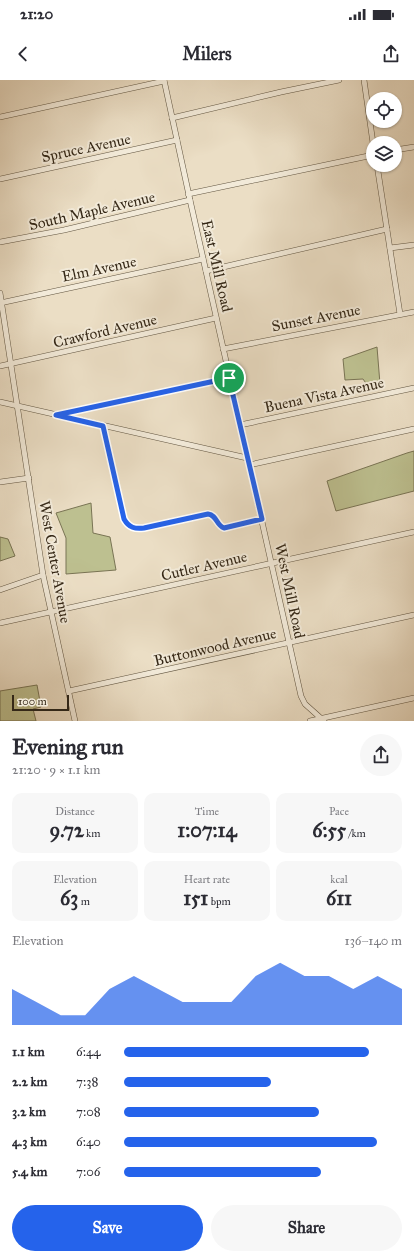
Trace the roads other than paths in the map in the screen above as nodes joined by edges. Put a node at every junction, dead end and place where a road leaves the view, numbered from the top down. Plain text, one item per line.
1 (339, 80) edge
2 (364, 80) edge
3 (164, 81) edge
4 (0, 117) edge
5 (172, 118) junction
6 (372, 136) edge
7 (177, 140) junction
8 (414, 147) edge
9 (402, 149) edge
10 (366, 156) edge
11 (378, 172) edge
12 (0, 178) edge
13 (188, 194) junction
14 (190, 200) junction
15 (387, 229) junction
16 (0, 242) edge
17 (414, 244) edge
18 (390, 248) junction
19 (203, 259) junction
20 (206, 271) junction
21 (0, 293) edge
22 (1, 303) edge
23 (414, 312) edge
24 (400, 314) junction
25 (216, 318) junction
26 (223, 348) junction
27 (11, 364) junction
28 (0, 366) edge
29 (229, 378) junction
30 (414, 388) edge
31 (0, 402) edge
32 (18, 406) junction
33 (56, 415) junction
34 (240, 425) junction
35 (103, 426) junction
36 (414, 429) edge
37 (247, 458) junction
38 (249, 465) junction
39 (29, 478) junction
40 (0, 482) edge
41 (262, 519) junction
42 (414, 532) edge
43 (272, 563) junction
44 (43, 575) junction
45 (0, 590) edge
46 (51, 612) junction
47 (414, 615) edge
48 (0, 623) edge
49 (289, 642) junction
50 (69, 691) junction
51 (414, 698) edge
52 (321, 720) edge
53 (75, 721) edge
54 (310, 721) edge

1 - 5 street
2 - 6 street
3 - 4 street
3 - 5 street, East Mill Road
5 - 7 street, East Mill Road
7 - 12 street, Spruce Avenue
7 - 13 street, East Mill Road
8 - 9 street
10 - 13 street
11 - 15 street
13 - 14 street, East Mill Road
14 - 16 street, South Maple Avenue
14 - 19 street, East Mill Road
15 - 18 street
15 - 20 street
17 - 18 street
18 - 24 street
19 - 20 street, East Mill Road
19 - 22 street, Elm Avenue
20 - 25 street, East Mill Road
21 - 22 street, West Center Avenue
22 - 27 street, West Center Avenue
23 - 24 street, Sunset Avenue
24 - 26 street, Sunset Avenue
25 - 26 street, East Mill Road
25 - 27 street, Crawford Avenue
26 - 29 street, East Mill Road
27 - 28 street, Crawford Avenue
27 - 32 street, West Center Avenue
29 - 33 street
29 - 34 street, East Mill Road
30 - 34 street, Buena Vista Avenue
31 - 32 street
32 - 33 street
32 - 39 street, West Center Avenue
33 - 35 street
34 - 37 street, East Mill Road
35 - 37 street
35 - 41 street
36 - 38 street
37 - 38 street, West Mill Road
38 - 41 street, West Mill Road
39 - 40 street
39 - 44 street, West Center Avenue
41 - 43 street, West Mill Road
42 - 43 street, Cutler Avenue
43 - 46 street, Cutler Avenue
43 - 49 street, West Mill Road
44 - 45 street
44 - 46 street, West Center Avenue
46 - 48 street, Cutler Avenue
46 - 50 street, West Center Avenue
47 - 49 street, Buttonwood Avenue
49 - 50 street, Buttonwood Avenue
49 - 52 street, West Mill Road
50 - 53 street, West Center Avenue
51 - 52 street
52 - 54 street

